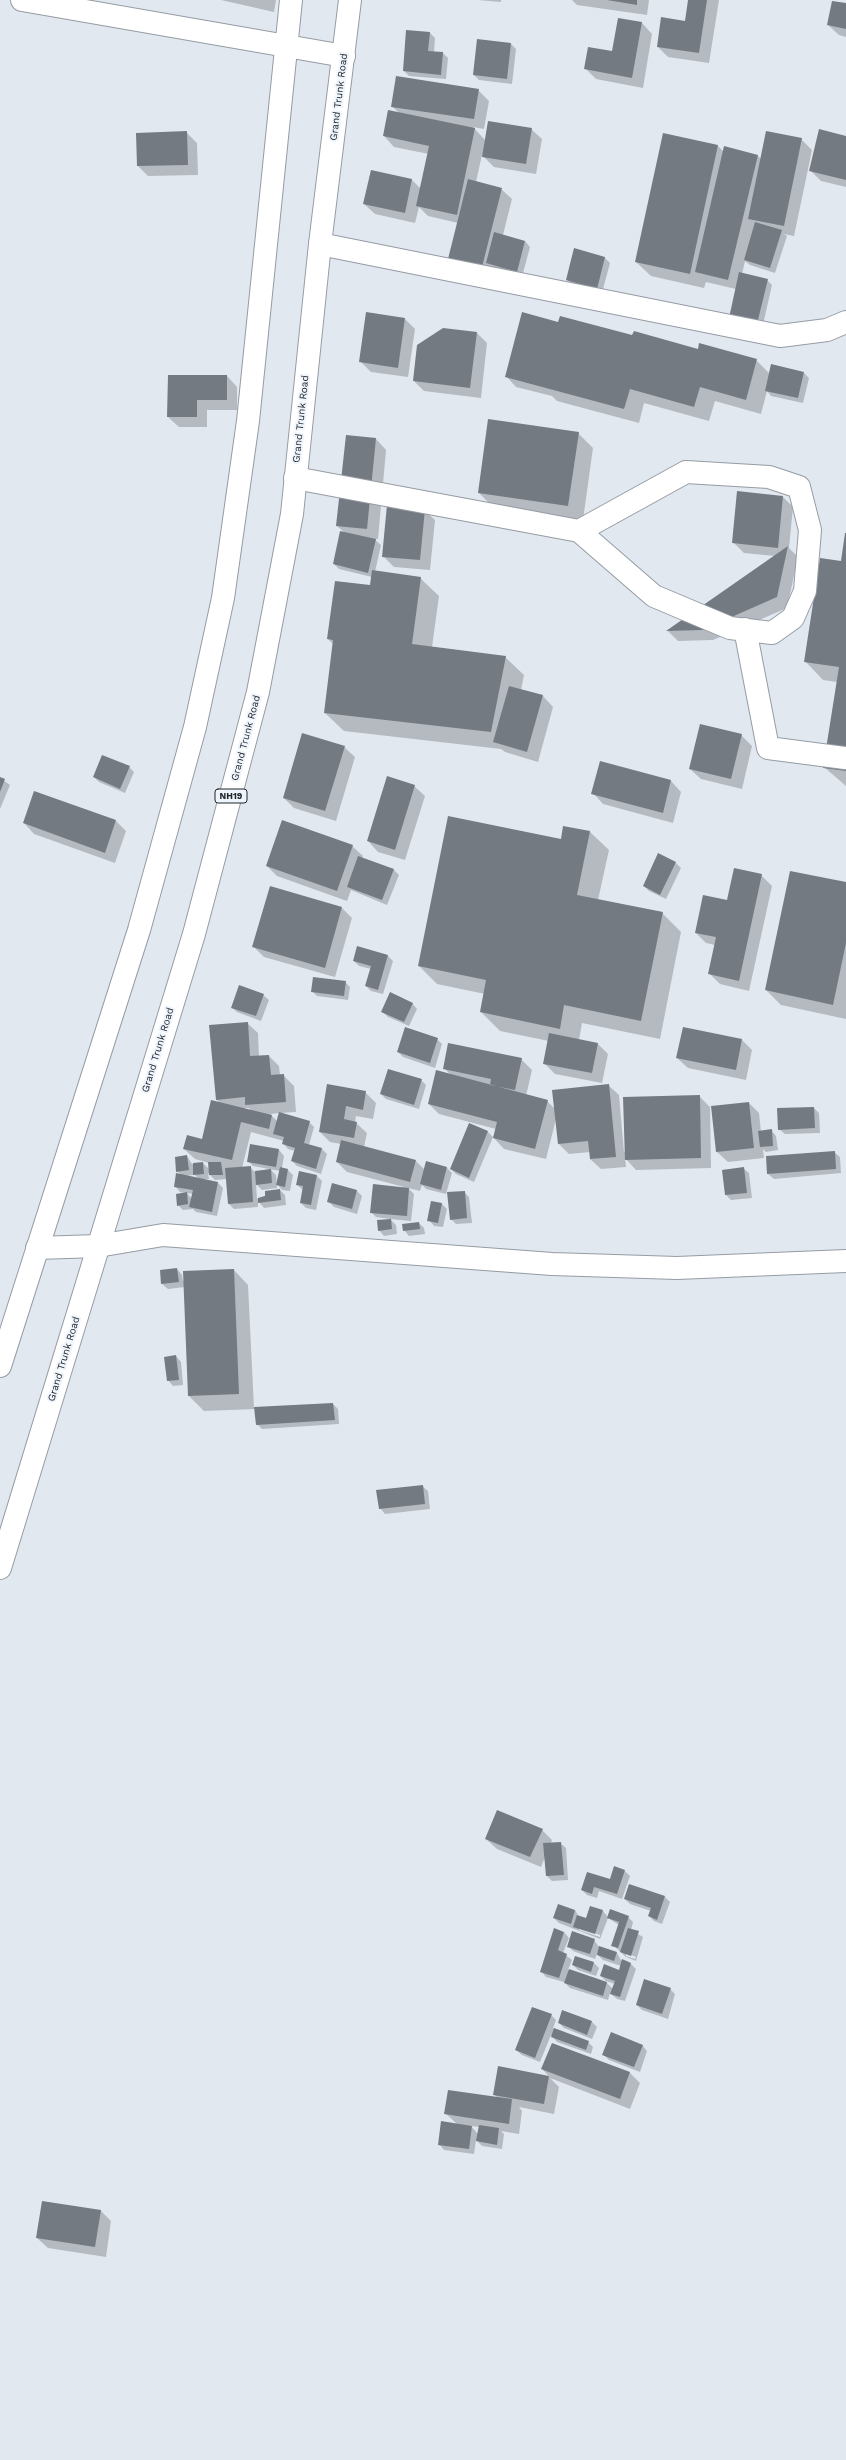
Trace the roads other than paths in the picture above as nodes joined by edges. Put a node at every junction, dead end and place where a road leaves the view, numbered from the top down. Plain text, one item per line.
1 (22, 0) edge
2 (291, 0) edge
3 (350, 0) edge
4 (286, 46) junction
5 (344, 56) junction
6 (320, 244) junction
7 (846, 322) edge
8 (295, 478) junction
9 (579, 530) junction
10 (745, 630) junction
11 (845, 758) edge
12 (98, 1246) junction
13 (37, 1248) junction
14 (846, 1261) edge
15 (0, 1366) edge
16 (0, 1568) edge

1 - 4 main road
2 - 4 main road
3 - 5 main road, Grand Trunk Road / NH19
4 - 5 main road
4 - 13 main road
5 - 6 main road, Grand Trunk Road / NH19
6 - 7 main road
6 - 8 main road, Grand Trunk Road / NH19
8 - 9 main road
8 - 12 main road, Grand Trunk Road / NH19
9 - 10 main road
9 - 10 main road
10 - 11 main road
12 - 13 main road
12 - 14 main road
12 - 16 main road, Grand Trunk Road / NH19
13 - 15 main road

